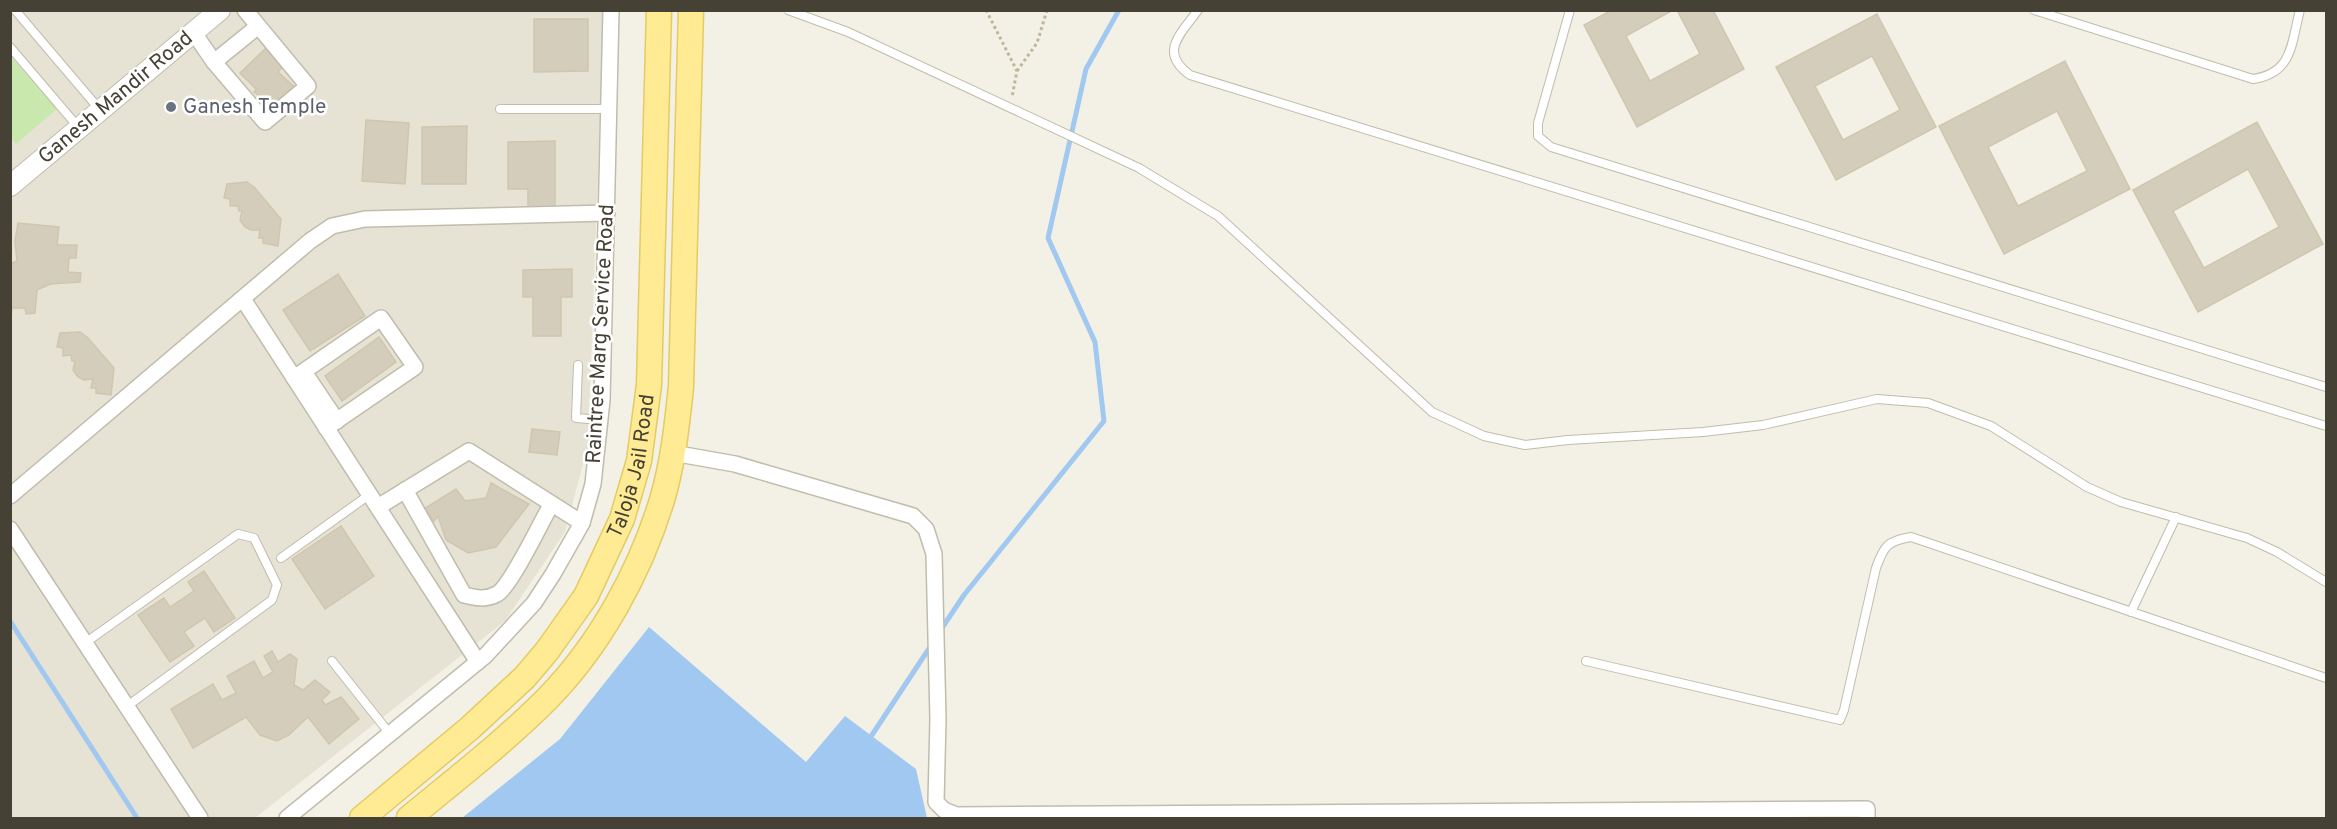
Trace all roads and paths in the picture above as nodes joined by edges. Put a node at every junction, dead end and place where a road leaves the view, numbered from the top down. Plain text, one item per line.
1 (15, 10) edge
2 (220, 10) edge
3 (245, 10) edge
4 (611, 10) edge
5 (659, 10) edge
6 (691, 10) edge
7 (788, 10) edge
8 (986, 10) edge
9 (1047, 10) edge
10 (1198, 10) edge
11 (1570, 10) edge
12 (2034, 10) edge
13 (2300, 10) edge
14 (257, 27) junction
15 (194, 33) junction
16 (10, 47) edge
17 (214, 62) junction
18 (1017, 71) junction
19 (1010, 108) junction
20 (500, 109) dead end
21 (609, 109) junction
22 (100, 110) junction
23 (79, 129) junction
24 (10, 186) edge
25 (607, 213) junction
26 (243, 299) junction
27 (578, 365) dead end
28 (299, 375) junction
29 (2326, 387) edge
30 (601, 420) junction
31 (332, 425) junction
32 (2326, 426) edge
33 (673, 453) junction
34 (405, 490) junction
35 (10, 496) edge
36 (374, 501) junction
37 (551, 505) junction
38 (2176, 517) junction
39 (582, 523) junction
40 (10, 529) edge
41 (281, 558) dead end
42 (2326, 582) edge
43 (2132, 612) junction
44 (86, 643) junction
45 (332, 661) dead end
46 (1586, 661) dead end
47 (477, 662) junction
48 (2326, 678) edge
49 (126, 706) junction
50 (390, 734) junction
51 (1466, 815) edge
52 (200, 819) edge
53 (287, 819) edge
54 (362, 819) edge
55 (410, 819) edge
56 (1867, 819) edge

1 - 22 lane
2 - 15 street, Ganesh Mandir Road
3 - 14 street
4 - 21 street, Raintree Marg Service Road
5 - 54 main road, Taloja Jail Road
6 - 33 main road, Taloja Jail Road
7 - 19 lane
8 - 18 path
9 - 18 path
10 - 32 lane
11 - 29 lane
12 - 13 lane
14 - 17 street
14 - 17 street
15 - 17 street
15 - 22 street, Ganesh Mandir Road
16 - 23 lane
18 - 19 path
19 - 38 lane
20 - 21 lane
21 - 25 street, Raintree Marg Service Road
22 - 23 street, Ganesh Mandir Road
23 - 24 street, Ganesh Mandir Road
25 - 26 street
25 - 30 street, Raintree Marg Service Road
26 - 28 street
26 - 35 street
27 - 30 lane
28 - 31 street
28 - 31 street
30 - 39 street, Raintree Marg Service Road
31 - 36 street
33 - 51 street
33 - 55 main road, Taloja Jail Road
34 - 36 street
34 - 37 street
34 - 37 street
36 - 41 lane
36 - 47 street
37 - 39 street
38 - 42 lane
38 - 43 lane
39 - 47 street, Raintree Marg Service Road
40 - 44 street
43 - 46 lane
43 - 48 lane
44 - 49 street
44 - 49 lane
45 - 50 lane
47 - 50 street, Raintree Marg Service Road
49 - 52 street
50 - 53 street, Raintree Marg Service Road
51 - 56 street

